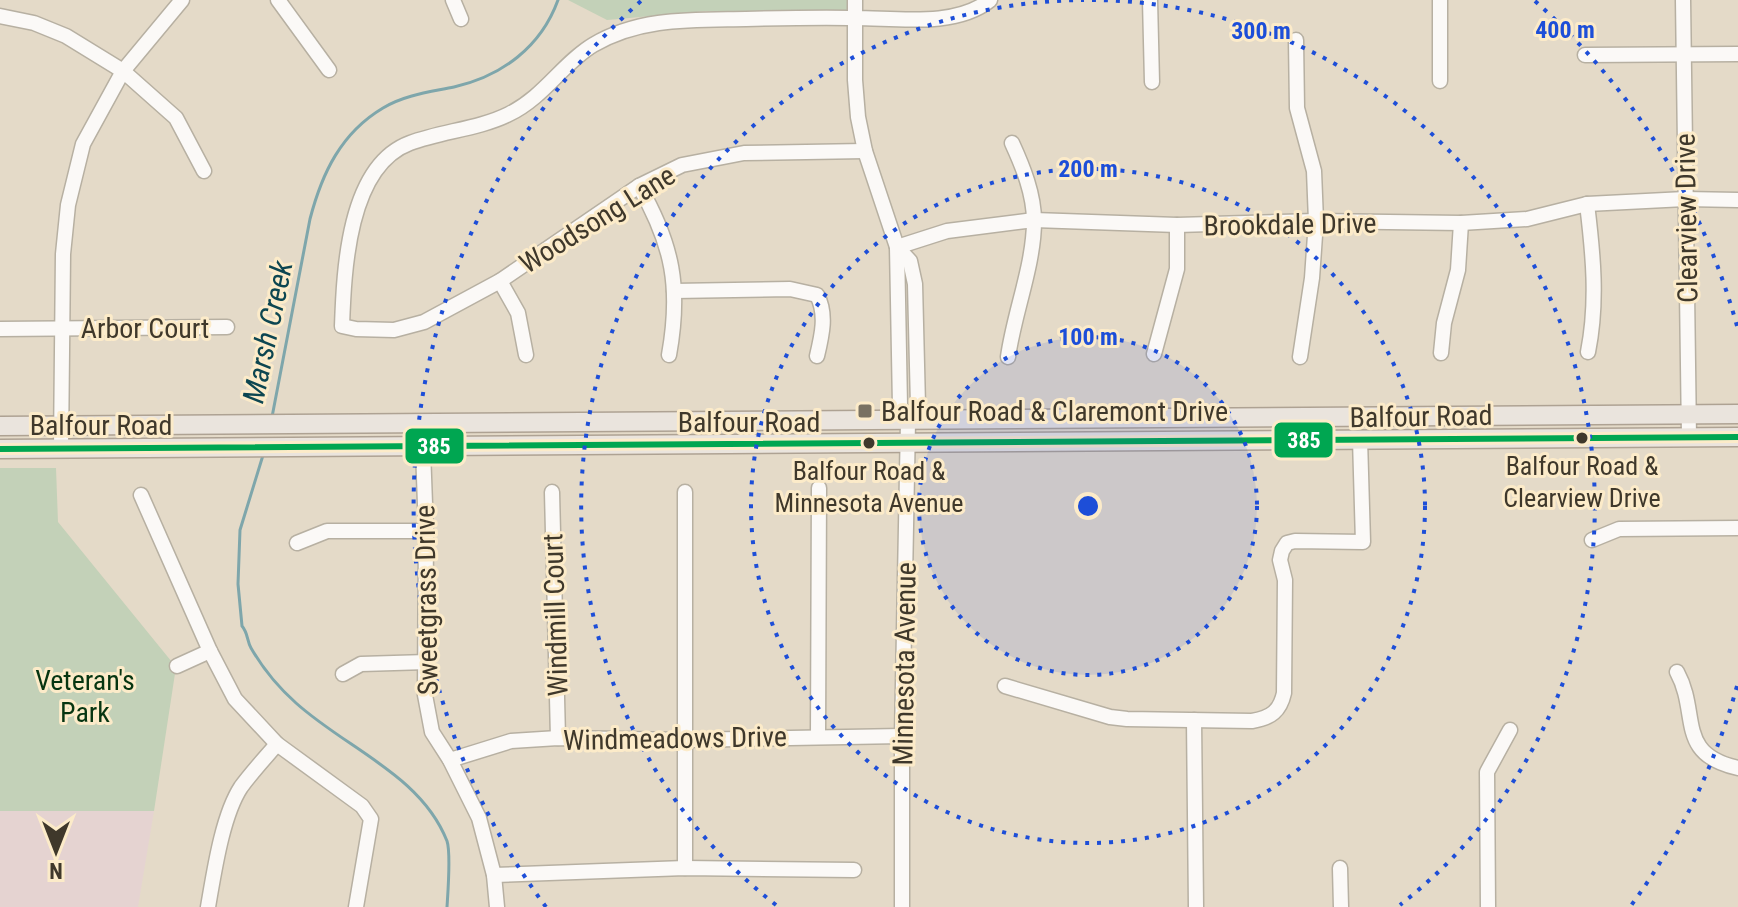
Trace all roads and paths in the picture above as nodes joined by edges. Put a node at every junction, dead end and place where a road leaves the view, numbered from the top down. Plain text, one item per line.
1 (182, 0) edge
2 (278, 0) edge
3 (453, 0) edge
4 (855, 0) edge
5 (990, 0) edge
6 (1150, 0) edge
7 (1440, 0) edge
8 (1683, 0) edge
9 (0, 16) edge
10 (856, 18) junction
11 (461, 19) dead end
12 (1296, 40) dead end
13 (1738, 54) edge
14 (1585, 55) dead end
15 (1684, 55) junction
16 (329, 70) dead end
17 (123, 71) junction
18 (1440, 81) dead end
19 (1152, 82) dead end
20 (1012, 143) dead end
21 (865, 151) junction
22 (204, 171) dead end
23 (639, 186) junction
24 (1685, 199) junction
25 (1738, 200) edge
26 (1587, 204) junction
27 (1034, 220) junction
28 (1316, 221) junction
29 (1461, 223) junction
30 (1177, 225) junction
31 (897, 247) junction
32 (500, 281) junction
33 (674, 291) junction
34 (227, 327) dead end
35 (0, 329) edge
36 (63, 329) junction
37 (1588, 352) dead end
38 (1441, 353) dead end
39 (1154, 354) dead end
40 (526, 355) dead end
41 (669, 355) dead end
42 (817, 356) dead end
43 (1008, 357) dead end
44 (1300, 357) dead end
45 (1690, 414) junction
46 (1738, 414) edge
47 (908, 421) junction
48 (422, 423) junction
49 (0, 426) edge
50 (61, 426) junction
51 (1689, 437) junction
52 (1738, 437) edge
53 (1360, 439) junction
54 (908, 443) junction
55 (423, 444) junction
56 (61, 448) junction
57 (0, 449) edge
58 (819, 488) dead end
59 (552, 492) dead end
60 (685, 492) dead end
61 (141, 495) dead end
62 (1738, 528) edge
63 (426, 531) junction
64 (1592, 540) dead end
65 (297, 543) dead end
66 (210, 651) junction
67 (427, 662) junction
68 (177, 666) dead end
69 (1677, 672) dead end
70 (343, 674) dead end
71 (1005, 686) dead end
72 (1194, 720) junction
73 (1510, 730) dead end
74 (818, 736) junction
75 (902, 736) junction
76 (558, 738) junction
77 (687, 740) junction
78 (277, 744) junction
79 (450, 760) junction
80 (1738, 768) edge
81 (685, 868) junction
82 (1340, 868) dead end
83 (854, 870) dead end
84 (494, 875) junction
85 (208, 907) edge
86 (356, 907) edge
87 (497, 907) edge
88 (902, 907) edge
89 (1196, 907) edge
90 (1341, 907) edge
91 (1488, 907) edge

1 - 17 street
2 - 16 street
3 - 11 street
4 - 10 street, Minnesota Avenue
5 - 10 street
6 - 19 street
7 - 18 street
8 - 15 street, Clearview Drive
9 - 17 street
10 - 21 street, Minnesota Avenue
10 - 32 street, Woodsong Lane
12 - 28 street
13 - 15 street
14 - 15 street
15 - 24 street, Clearview Drive
17 - 22 street
17 - 36 street
20 - 27 street
21 - 23 street, Woodsong Lane
21 - 31 street, Minnesota Avenue
23 - 32 street, Woodsong Lane
23 - 33 street
24 - 25 street, Brookdale Drive
24 - 26 street, Brookdale Drive
24 - 45 street, Clearview Drive
26 - 29 street, Brookdale Drive
26 - 37 street
27 - 30 street, Brookdale Drive
27 - 31 street, Brookdale Drive
27 - 43 street
28 - 29 street, Brookdale Drive
28 - 30 street, Brookdale Drive
28 - 44 street
29 - 38 street
30 - 39 street
31 - 47 street, Minnesota Avenue
32 - 40 street
33 - 41 street
33 - 42 street
34 - 36 street, Arbor Court
35 - 36 street, Arbor Court
36 - 50 street
45 - 46 main road, Balfour Road
45 - 47 main road, Balfour Road
45 - 51 street, Clearview Drive
47 - 48 main road, Balfour Road
47 - 54 street, Minnesota Avenue
48 - 50 main road, Balfour Road
48 - 55 street, Sweetgrass Drive
49 - 50 main road, Balfour Road
50 - 56 street
51 - 52 main road, Balfour Road
51 - 53 main road, Balfour Road
53 - 54 main road, Balfour Road
53 - 72 street
54 - 55 main road, Balfour Road
54 - 75 street, Minnesota Avenue
55 - 56 main road, Balfour Road
55 - 63 street, Sweetgrass Drive
56 - 57 main road, Balfour Road
58 - 74 street
59 - 76 street, Windmill Court
60 - 77 street
61 - 66 street
62 - 64 street
63 - 65 street
63 - 67 street, Sweetgrass Drive
66 - 68 street
66 - 78 street
67 - 70 street
67 - 79 street, Sweetgrass Drive
69 - 80 street
71 - 72 street
72 - 89 street
73 - 91 street
74 - 75 street, Windmeadows Drive
74 - 77 street, Windmeadows Drive
75 - 88 street, Minnesota Avenue
76 - 77 street, Windmeadows Drive
76 - 79 street, Windmeadows Drive
77 - 81 street
78 - 85 street
78 - 86 street
79 - 84 street, Sweetgrass Drive
81 - 83 street
81 - 84 street
82 - 90 street
84 - 87 street, Sweetgrass Drive

